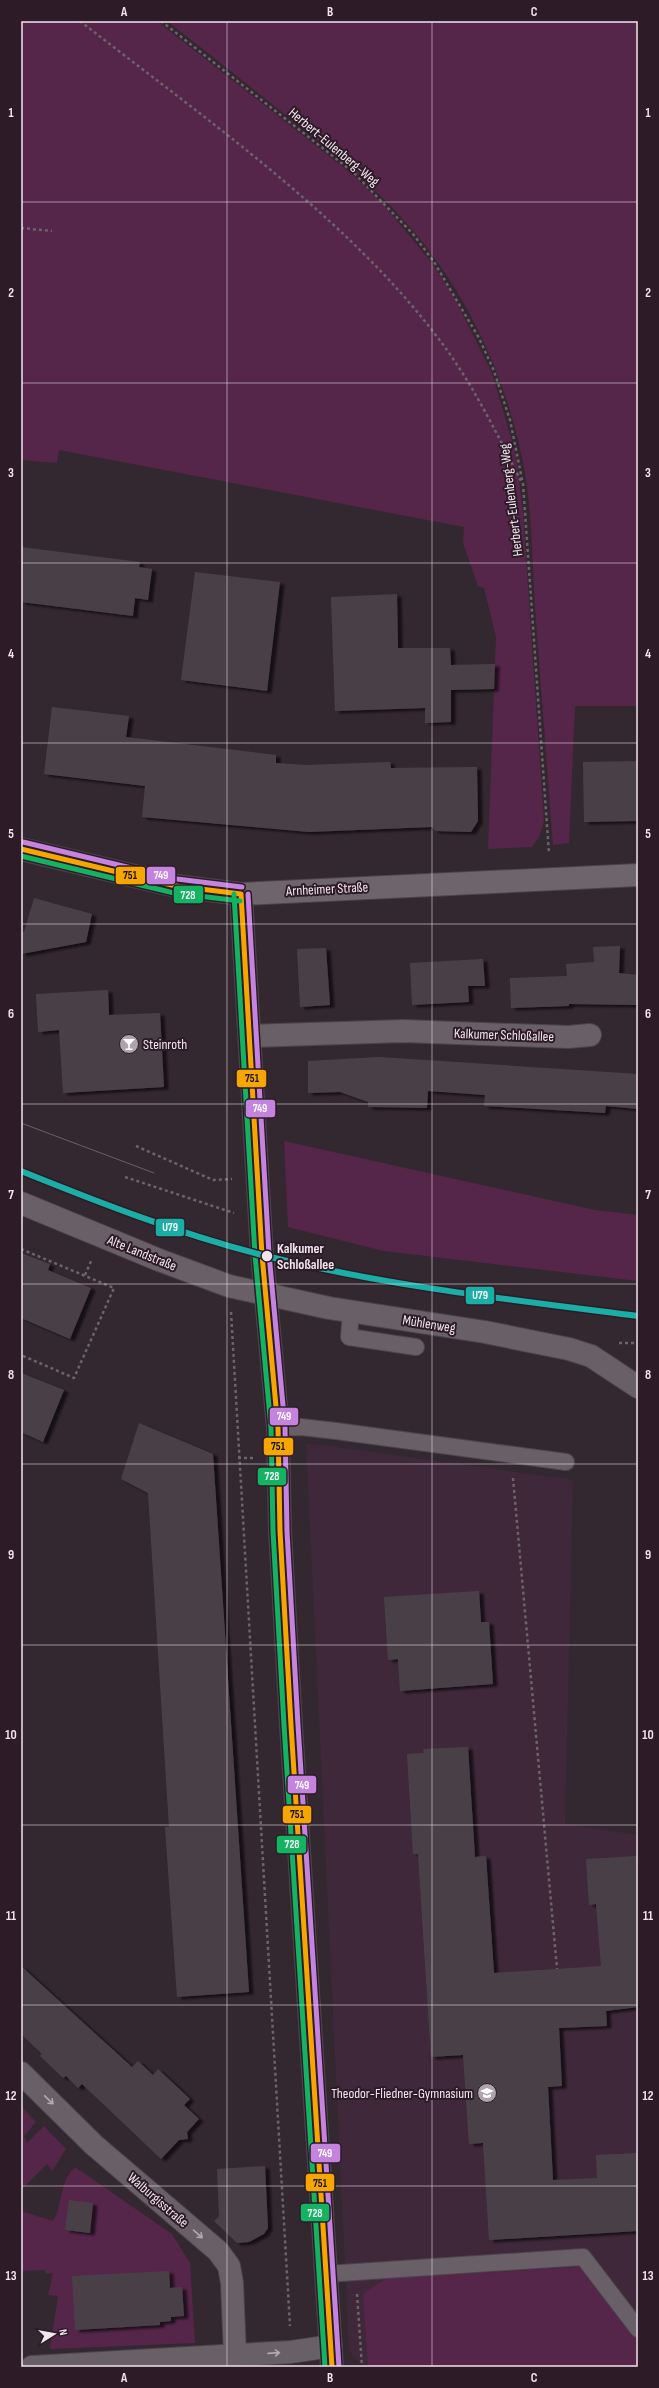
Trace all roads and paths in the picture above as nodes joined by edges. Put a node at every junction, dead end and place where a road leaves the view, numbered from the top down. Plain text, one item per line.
1 (80, 21) edge
2 (161, 21) edge
3 (21, 228) edge
4 (52, 231) dead end
5 (523, 484) junction
6 (21, 849) edge
7 (638, 875) edge
8 (551, 879) junction
9 (241, 894) junction
10 (590, 1034) dead end
11 (250, 1036) junction
12 (136, 1146) dead end
13 (124, 1177) dead end
14 (258, 1178) junction
15 (21, 1203) edge
16 (260, 1222) junction
17 (21, 1249) edge
18 (229, 1286) junction
19 (266, 1296) junction
20 (351, 1312) junction
21 (416, 1347) dead end
22 (21, 1355) edge
23 (638, 1387) edge
24 (278, 1428) junction
25 (511, 1454) junction
26 (238, 1458) junction
27 (260, 1458) dead end
28 (566, 1462) dead end
29 (557, 1969) dead end
30 (21, 2073) edge
31 (356, 2272) junction
32 (326, 2274) junction
33 (638, 2329) edge
34 (291, 2352) junction
35 (235, 2355) junction
36 (331, 2357) edge
37 (32, 2367) edge
38 (362, 2367) edge

1 - 5 path
2 - 5 path, Herbert-Eulenberg-Weg
3 - 4 path
5 - 8 path, Herbert-Eulenberg-Weg
6 - 9 main road, Arnheimer Straße
7 - 8 main road, Arnheimer Straße
8 - 9 main road, Arnheimer Straße
9 - 11 main road
10 - 11 street, Kalkumer Schloßallee
11 - 14 main road
12 - 14 path
13 - 16 path
14 - 16 main road
15 - 18 street, Alte Landstraße
16 - 19 main road
17 - 22 path
18 - 19 street, Alte Landstraße
18 - 26 path
19 - 20 street, Mühlenweg
19 - 24 main road
20 - 21 lane
20 - 23 street, Mühlenweg
24 - 25 lane
24 - 32 main road
25 - 28 lane
25 - 29 path
26 - 27 path
26 - 34 path
30 -> 35 street, Walburgisstraße
31 - 32 lane
31 - 33 lane
31 - 38 path
32 - 36 main road
35 -> 34 street
34 - 36 street
35 - 37 street

